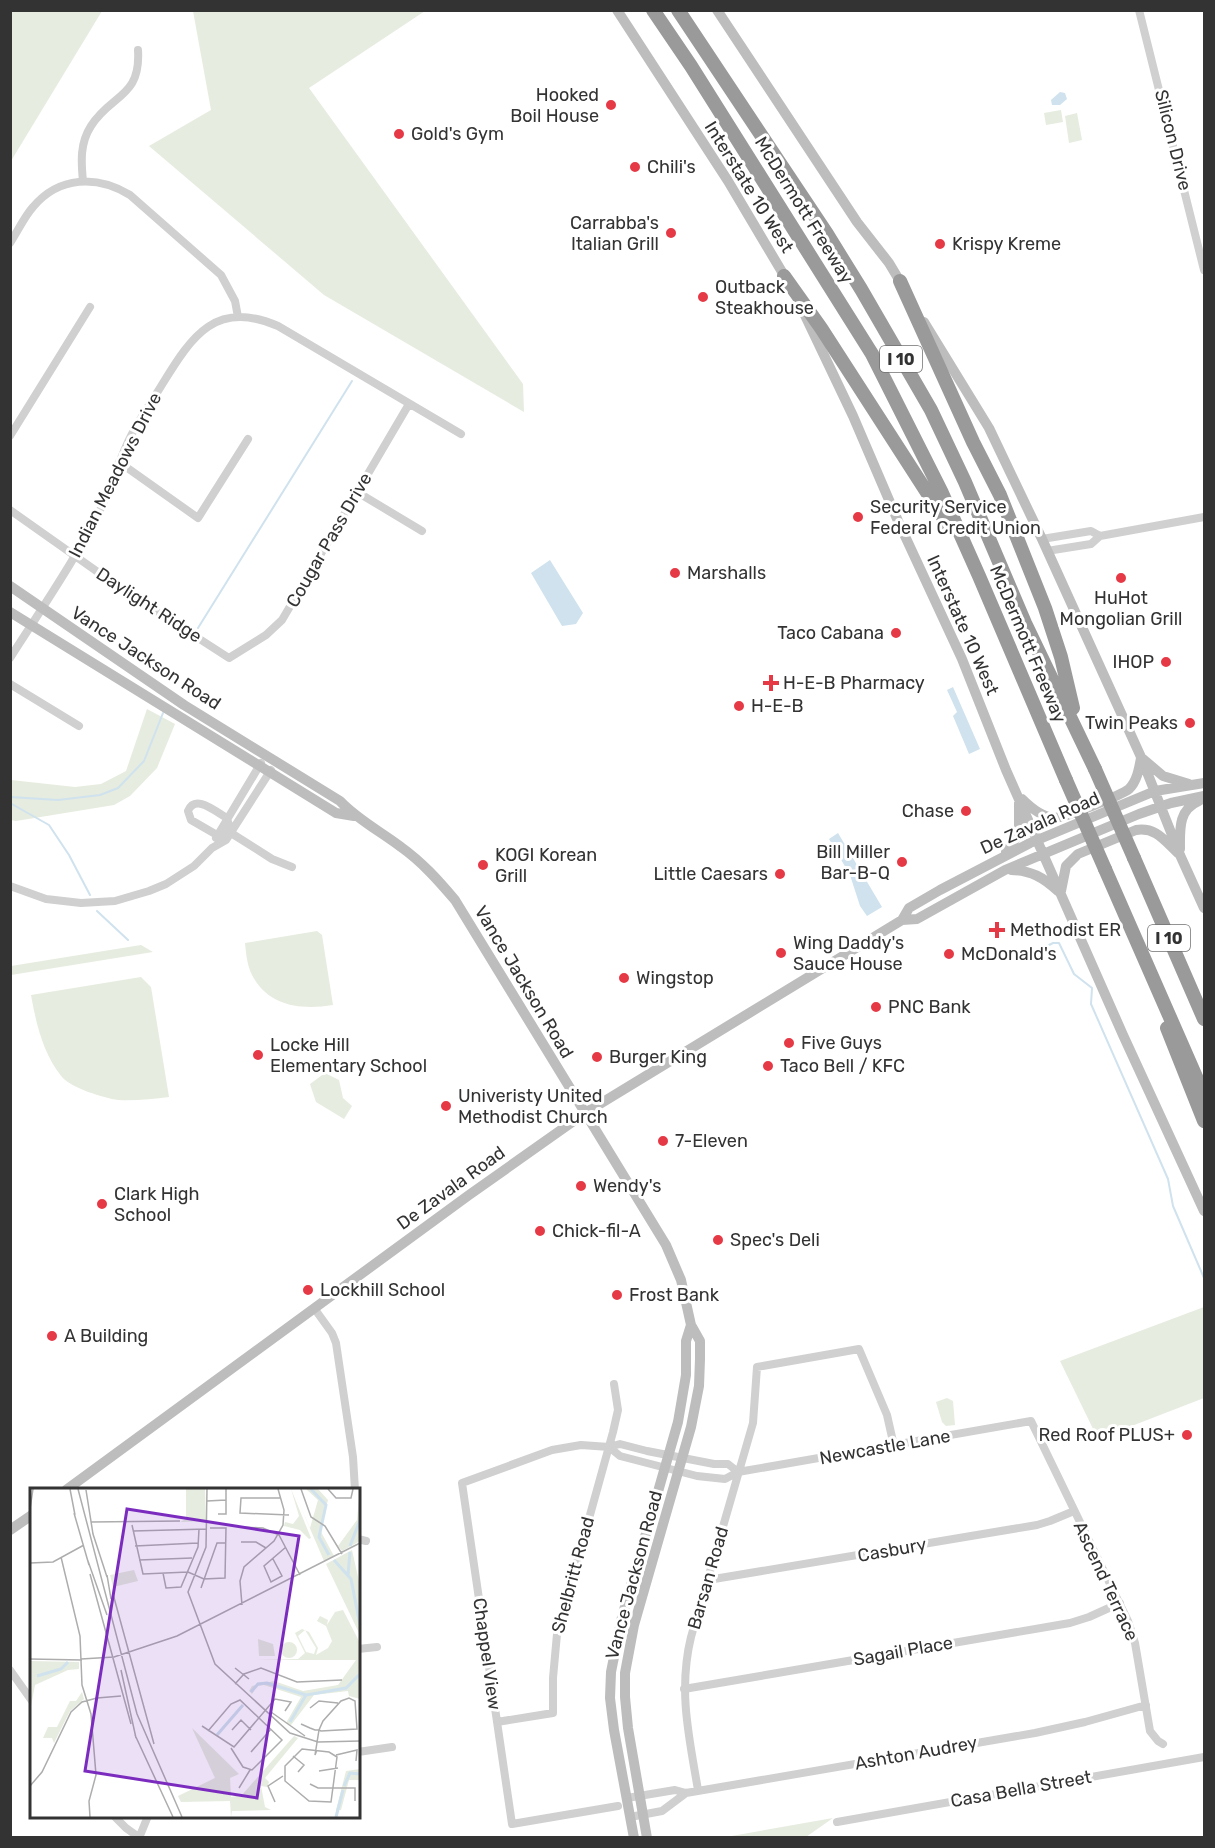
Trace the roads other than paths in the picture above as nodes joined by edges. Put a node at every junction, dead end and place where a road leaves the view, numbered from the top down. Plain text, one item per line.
1 (617, 10) edge
2 (653, 10) edge
3 (678, 10) edge
4 (717, 10) edge
5 (1139, 10) edge
6 (138, 50) dead end
7 (82, 181) junction
8 (10, 243) edge
9 (1204, 270) edge
10 (784, 276) junction
11 (900, 281) junction
12 (90, 307) dead end
13 (238, 317) junction
14 (409, 404) junction
15 (461, 435) dead end
16 (10, 436) edge
17 (248, 439) dead end
18 (119, 462) junction
19 (357, 492) junction
20 (10, 510) edge
21 (1204, 517) edge
22 (422, 531) dead end
23 (1100, 536) junction
24 (1042, 539) junction
25 (1047, 551) junction
26 (74, 555) junction
27 (979, 576) junction
28 (10, 586) edge
29 (41, 609) junction
30 (10, 612) edge
31 (32, 624) junction
32 (10, 658) edge
33 (229, 658) joint
34 (10, 684) edge
35 (79, 726) dead end
36 (1079, 734) junction
37 (267, 754) junction
38 (1141, 757) junction
39 (277, 761) junction
40 (260, 765) junction
41 (270, 772) junction
42 (1204, 783) edge
43 (1192, 785) junction
44 (1155, 791) junction
45 (1019, 797) junction
46 (1204, 797) edge
47 (1161, 807) junction
48 (354, 816) junction
49 (227, 818) junction
50 (231, 833) junction
51 (217, 835) junction
52 (1038, 840) junction
53 (212, 848) junction
54 (1044, 854) junction
55 (1004, 855) junction
56 (1180, 855) junction
57 (292, 867) dead end
58 (1005, 870) junction
59 (10, 886) edge
60 (1061, 894) junction
61 (1204, 908) edge
62 (902, 920) junction
63 (1135, 935) junction
64 (1204, 1019) edge
65 (1204, 1095) edge
66 (585, 1113) junction
67 (1204, 1121) edge
68 (1204, 1211) edge
69 (314, 1308) junction
70 (691, 1325) junction
71 (614, 1384) dead end
72 (1031, 1422) joint
73 (894, 1446) junction
74 (609, 1447) junction
75 (635, 1448) junction
76 (668, 1455) junction
77 (682, 1458) junction
78 (632, 1459) junction
79 (714, 1464) junction
80 (664, 1468) junction
81 (679, 1472) junction
82 (738, 1472) junction
83 (712, 1478) junction
84 (462, 1483) joint
85 (69, 1488) edge
86 (355, 1488) edge
87 (1074, 1511) junction
88 (30, 1516) edge
89 (10, 1530) edge
90 (708, 1580) junction
91 (1120, 1604) junction
92 (377, 1647) dead end
93 (360, 1650) edge
94 (10, 1670) edge
95 (684, 1689) junction
96 (30, 1698) edge
97 (1146, 1705) junction
98 (497, 1722) junction
99 (1163, 1744) dead end
100 (392, 1747) dead end
101 (360, 1752) edge
102 (1204, 1757) edge
103 (698, 1790) junction
104 (664, 1792) junction
105 (686, 1793) junction
106 (641, 1796) junction
107 (623, 1802) junction
108 (670, 1805) junction
109 (644, 1815) junction
110 (630, 1817) junction
111 (116, 1818) edge
112 (147, 1818) edge
113 (837, 1822) dead end
114 (512, 1824) joint
115 (139, 1837) edge
116 (634, 1838) edge
117 (647, 1838) edge

1 - 10 main road, Interstate 10 West
2 - 27 highway, McDermott Freeway / I 10
3 - 36 highway, McDermott Freeway / I 10
4 - 11 main road
5 - 9 street, Silicon Drive
6 - 7 street
7 - 8 street
7 - 13 street
10 - 27 highway
10 - 45 main road, Interstate 10 West
11 - 24 main road
11 - 36 highway
12 - 16 street
13 - 14 street, Indian Meadows Drive
13 - 18 street, Indian Meadows Drive
14 - 15 street, Indian Meadows Drive
14 - 19 street, Cougar Pass Drive
17 - 18 street
18 - 26 street, Indian Meadows Drive
19 - 22 street
19 - 33 street, Cougar Pass Drive
20 - 26 street, Daylight Ridge
21 - 23 street
23 - 24 street
23 - 25 street
24 - 25 main road
25 - 38 main road
26 - 29 street, Indian Meadows Drive
26 - 33 street, Daylight Ridge
27 - 63 highway, McDermott Freeway / I 10, bridge
28 - 29 main road, Vance Jackson Road
29 - 31 street, Indian Meadows Drive
29 - 37 main road, Vance Jackson Road
30 - 31 main road, Vance Jackson Road
31 - 32 street, Indian Meadows Drive
31 - 40 main road, Vance Jackson Road
34 - 35 street
36 - 64 highway, McDermott Freeway / I 10, bridge
37 - 39 main road, Vance Jackson Road
37 - 40 street
38 - 43 main road
38 - 44 main road
38 - 45 main road
39 - 41 street
39 - 48 main road, Vance Jackson Road
40 - 41 main road, Vance Jackson Road
40 - 49 street
41 - 48 main road, Vance Jackson Road
41 - 50 street
42 - 43 main road, De Zavala Road
43 - 44 main road, De Zavala Road
44 - 47 main road
44 - 52 main road, De Zavala Road
45 - 52 main road, Interstate 10 West
45 - 55 main road
46 - 47 main road, De Zavala Road
46 - 56 main road
47 - 54 main road, De Zavala Road
47 - 56 main road
48 - 66 main road, Vance Jackson Road
49 - 50 street
49 - 51 street
49 - 51 street
50 - 51 street
50 - 53 street
50 - 57 street
51 - 53 street
52 - 54 main road, Interstate 10 West
52 - 55 main road, De Zavala Road
53 - 59 street
54 - 58 main road, De Zavala Road
54 - 60 main road, Interstate 10 West
55 - 62 main road, De Zavala Road
56 - 60 main road
56 - 61 main road
58 - 60 main road
58 - 62 main road, De Zavala Road
60 - 68 main road, Interstate 10 West
62 - 66 main road, De Zavala Road
63 - 65 highway, McDermott Freeway / I 10
63 - 67 highway
66 - 69 main road, De Zavala Road
66 - 70 main road, Vance Jackson Road
69 - 85 main road, De Zavala Road
69 - 86 street
70 - 76 main road, Vance Jackson Road
70 - 77 main road, Vance Jackson Road
71 - 74 street, Shelbritt Road
72 - 73 street, Newcastle Lane
72 - 87 street, Ascend Terrace
73 - 82 street, Newcastle Lane
73 - 82 street, Barsan Road
74 - 75 street, Newcastle Lane
74 - 78 street, Newcastle Lane
74 - 84 street, Newcastle Lane
74 - 98 street, Shelbritt Road
75 - 76 street, Newcastle Lane
75 - 78 street
76 - 77 street, Newcastle Lane
76 - 80 main road, Vance Jackson Road
77 - 79 street, Newcastle Lane
77 - 81 main road, Vance Jackson Road
78 - 80 street, Newcastle Lane
79 - 82 street, Newcastle Lane
79 - 83 street
80 - 81 street, Newcastle Lane
80 - 107 main road, Vance Jackson Road
81 - 83 street, Newcastle Lane
81 - 106 main road, Vance Jackson Road
82 - 83 street, Newcastle Lane
82 - 90 street, Barsan Road
84 - 98 street, Chappel View
87 - 90 street, Casbury
87 - 91 street, Ascend Terrace
88 - 89 main road
90 - 95 street, Barsan Road
91 - 95 street, Sagail Place
91 - 97 street, Ascend Terrace
92 - 93 street
94 - 96 street
95 - 103 street, Barsan Road
97 - 99 street, Ascend Terrace
97 - 103 street, Ashton Audrey
98 - 114 street, Chappel View
100 - 101 street
102 - 113 street, Casa Bella Street
103 - 105 street, Ashton Audrey
104 - 105 street, Ashton Audrey
104 - 106 street, Ashton Audrey
104 - 108 street
105 - 108 street, Ashton Audrey
106 - 107 street, Ashton Audrey
106 - 109 main road, Vance Jackson Road
107 - 110 main road, Vance Jackson Road
107 - 114 street, Ashton Audrey
108 - 109 street, Ashton Audrey
109 - 110 street, Ashton Audrey
109 - 117 main road, Vance Jackson Road
110 - 116 main road, Vance Jackson Road
111 - 115 street
112 - 115 street

